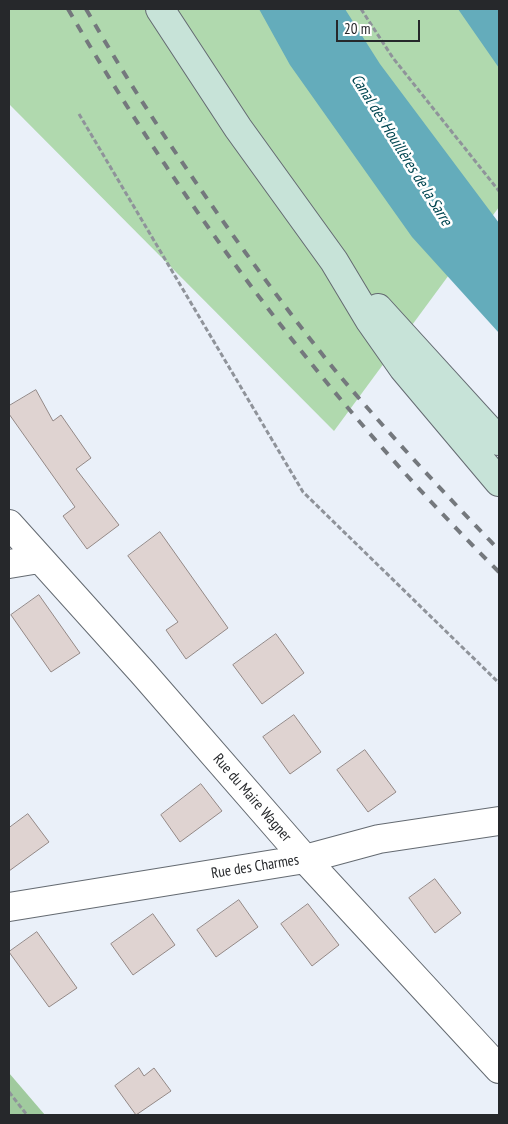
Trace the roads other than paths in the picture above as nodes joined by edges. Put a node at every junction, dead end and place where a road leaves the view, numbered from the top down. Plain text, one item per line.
1 (160, 9) edge
2 (334, 261) junction
3 (499, 441) edge
4 (499, 482) edge
5 (9, 524) edge
6 (39, 559) junction
7 (9, 564) edge
8 (499, 821) edge
9 (305, 858) junction
10 (9, 908) edge
11 (499, 1069) edge

1 - 2 street
2 - 3 street
2 - 4 street
5 - 6 street, Rue du Maire Wagner
6 - 7 street
6 - 9 street, Rue du Maire Wagner
8 - 9 street, Rue des Charmes
9 - 10 street, Rue des Charmes
9 - 11 street, Rue du Maire Wagner

